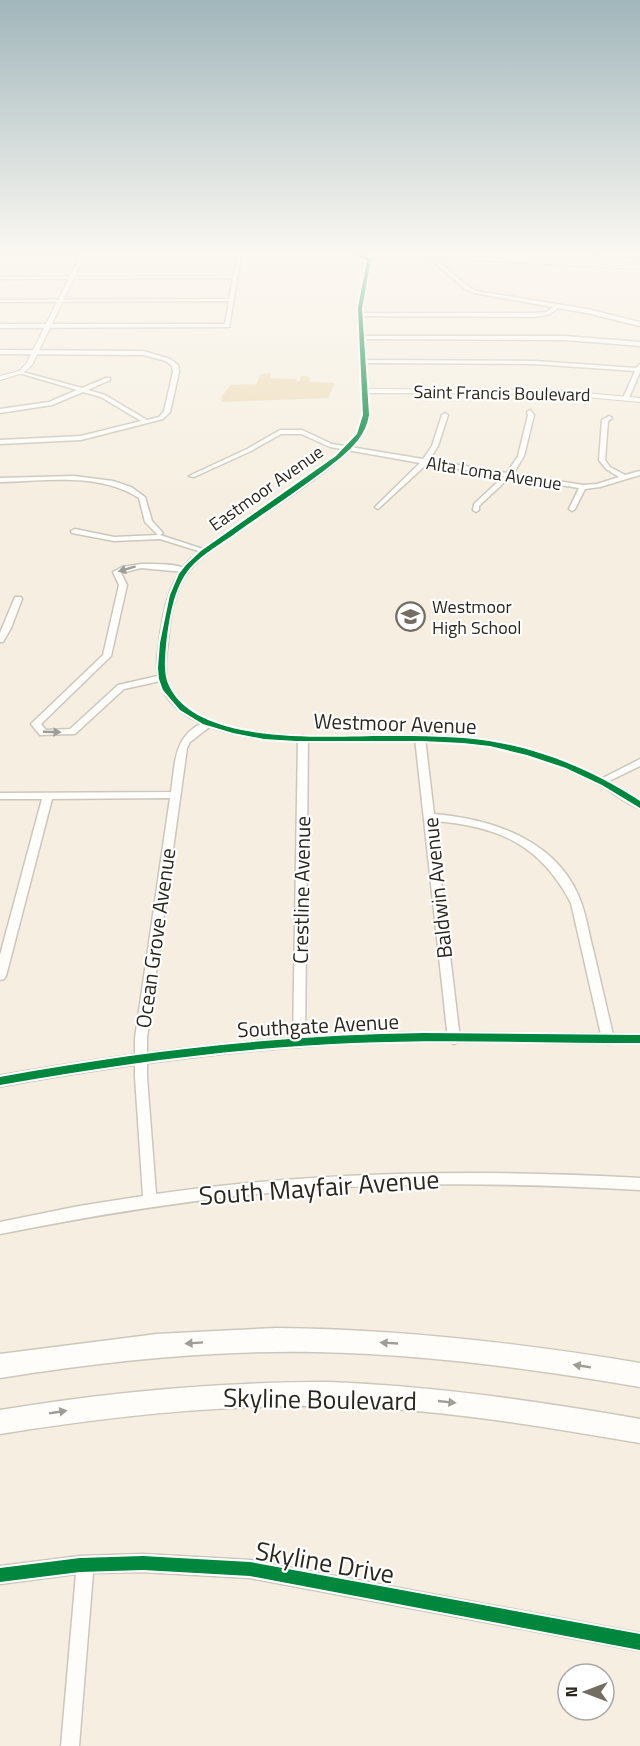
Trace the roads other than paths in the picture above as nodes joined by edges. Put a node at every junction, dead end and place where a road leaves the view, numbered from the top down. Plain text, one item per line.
1 (44, 331) edge
2 (362, 331) edge
3 (362, 338) junction
4 (640, 345) edge
5 (0, 352) edge
6 (35, 352) junction
7 (363, 362) junction
8 (639, 368) edge
9 (21, 372) junction
10 (0, 378) edge
11 (108, 380) dead end
12 (85, 390) junction
13 (364, 391) junction
14 (626, 398) junction
15 (640, 400) edge
16 (0, 411) edge
17 (530, 412) dead end
18 (445, 415) dead end
19 (609, 418) dead end
20 (146, 422) junction
21 (0, 442) edge
22 (348, 449) junction
23 (424, 463) junction
24 (640, 473) edge
25 (192, 476) dead end
26 (508, 476) junction
27 (625, 478) junction
28 (0, 480) edge
29 (583, 487) junction
30 (378, 507) dead end
31 (572, 509) dead end
32 (476, 510) dead end
33 (75, 531) dead end
34 (159, 535) junction
35 (204, 551) junction
36 (184, 570) junction
37 (18, 599) dead end
38 (0, 640) edge
39 (162, 678) junction
40 (209, 723) junction
41 (303, 738) junction
42 (420, 738) junction
43 (640, 762) edge
44 (602, 781) junction
45 (48, 795) junction
46 (175, 795) junction
47 (0, 796) edge
48 (640, 805) edge
49 (429, 817) junction
50 (0, 976) edge
51 (454, 1039) junction
52 (608, 1039) junction
53 (640, 1039) edge
54 (299, 1042) junction
55 (140, 1057) junction
56 (0, 1081) edge
57 (640, 1185) edge
58 (150, 1202) junction
59 (0, 1228) edge
60 (0, 1366) edge
61 (640, 1375) edge
62 (0, 1422) edge
63 (639, 1431) edge
64 (85, 1565) junction
65 (0, 1575) edge
66 (640, 1642) edge
67 (70, 1746) edge

1 - 6 street
2 - 3 street, Eastmoor Avenue
3 - 4 street
3 - 7 street, Eastmoor Avenue
5 - 6 street
6 - 9 street
6 - 20 street
7 - 8 street
7 - 13 street, Eastmoor Avenue
8 - 14 street
9 - 10 street
9 - 12 street
11 - 12 street
12 - 16 street
12 - 20 street
13 - 14 street, Saint Francis Boulevard
13 - 22 street, Eastmoor Avenue
14 - 15 street, Saint Francis Boulevard
17 - 26 street
18 - 23 street
19 - 27 street
20 - 21 street
22 - 23 street, Alta Loma Avenue
22 - 25 street, Alta Loma Avenue
22 - 35 street, Eastmoor Avenue
23 - 26 street, Alta Loma Avenue
23 - 30 street
24 - 27 street, Alta Loma Avenue
26 - 29 street, Alta Loma Avenue
26 - 32 street
27 - 29 street, Alta Loma Avenue
28 - 34 street
29 - 31 street
33 - 34 street
34 - 35 street
35 - 36 street, Eastmoor Avenue
36 - 39 street, Eastmoor Avenue
36 -> 39 street
37 - 38 street
39 - 40 street
40 - 41 street, Westmoor Avenue
40 - 46 street, Ocean Grove Avenue
41 - 42 street, Westmoor Avenue
41 - 54 street, Crestline Avenue
42 - 44 street, Westmoor Avenue
42 - 49 street, Baldwin Avenue
43 - 44 street
44 - 48 street, Westmoor Avenue
45 - 46 street
45 - 47 street
45 - 50 street
46 - 55 street, Ocean Grove Avenue
49 - 51 street, Baldwin Avenue
49 - 52 street
51 - 52 street, Southgate Avenue
51 - 54 street, Southgate Avenue
52 - 53 street, Southgate Avenue
54 - 55 street, Southgate Avenue
55 - 56 street, Southgate Avenue
55 - 58 street, Ocean Grove Avenue
57 - 58 street, South Mayfair Avenue
58 - 59 street, South Mayfair Avenue
61 -> 60 main road
62 -> 63 main road, Skyline Boulevard
64 - 65 street, Skyline Drive
64 - 66 street, Skyline Drive
64 - 67 street

